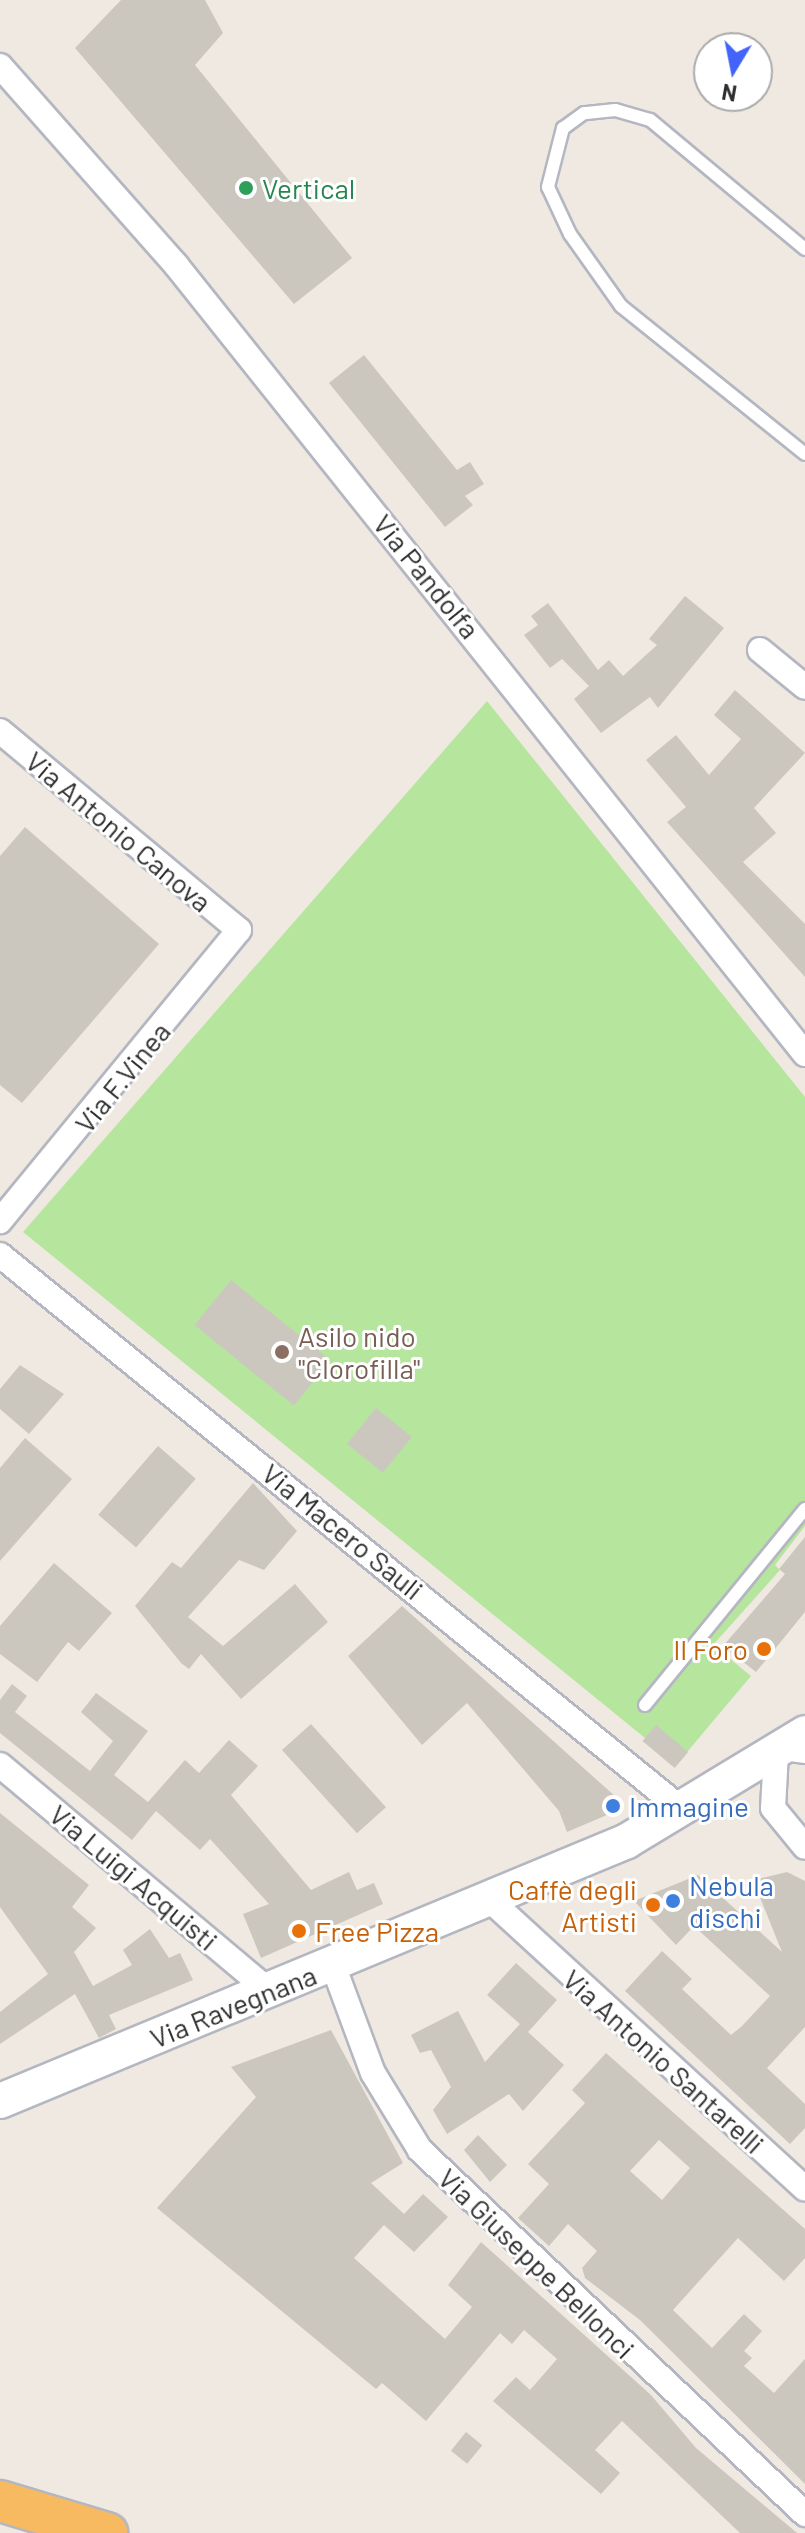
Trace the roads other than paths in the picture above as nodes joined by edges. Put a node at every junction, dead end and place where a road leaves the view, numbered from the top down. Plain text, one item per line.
1 (0, 66) edge
2 (0, 85) edge
3 (40, 106) junction
4 (805, 249) edge
5 (805, 454) edge
6 (760, 650) dead end
7 (805, 687) edge
8 (0, 731) edge
9 (239, 930) joint
10 (805, 1054) edge
11 (0, 1221) edge
12 (0, 1255) edge
13 (805, 1509) edge
14 (645, 1705) dead end
15 (805, 1733) edge
16 (790, 1755) edge
17 (0, 1765) edge
18 (684, 1811) junction
19 (805, 1847) edge
20 (490, 1900) junction
21 (333, 1965) junction
22 (268, 1990) junction
23 (0, 2101) edge
24 (805, 2189) edge
25 (0, 2501) edge
26 (805, 2514) edge
27 (107, 2533) edge

1 - 3 street, Via Pandolfa
2 - 3 street, Via Pandolfa
3 - 10 street, Via Pandolfa
4 - 5 lane
6 - 7 street
8 - 9 street, Via Antonio Canova
9 - 11 street, Via F.Vinea
12 - 18 street, Via Macero Sauli
13 - 14 lane
15 - 16 main road, Via Ravegnana
16 - 18 main road, Via Ravegnana
16 - 19 street
17 - 22 street, Via Luigi Acquisti
18 - 20 main road, Via Ravegnana
20 - 21 main road, Via Ravegnana
20 - 24 street, Via Antonio Santarelli
21 - 22 main road, Via Ravegnana
21 - 26 street, Via Giuseppe Bellonci
22 - 23 main road, Via Ravegnana
25 - 27 highway

